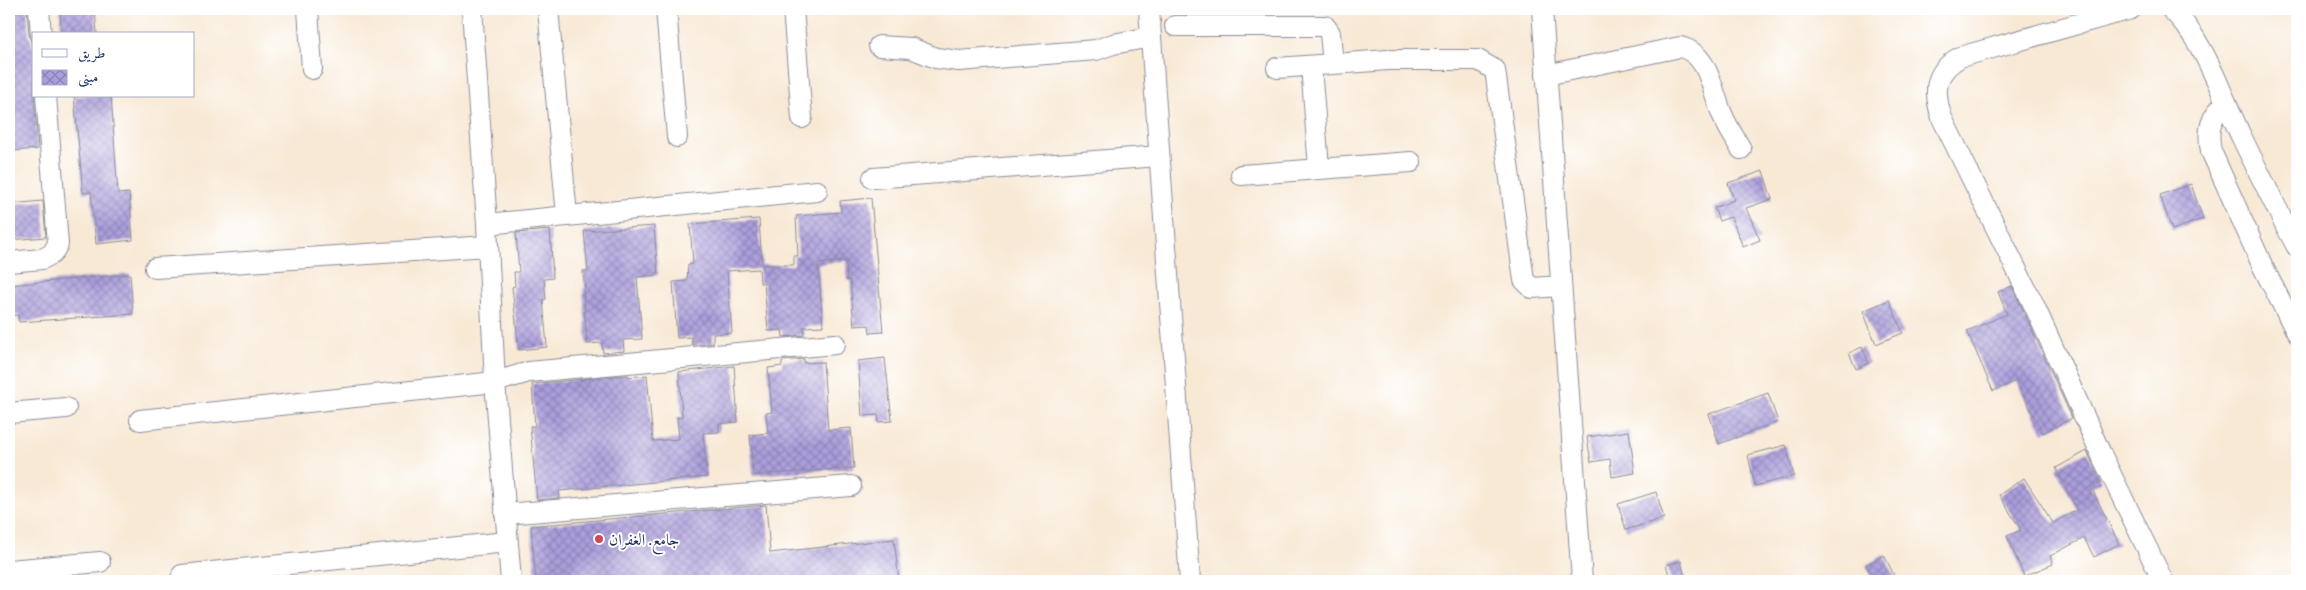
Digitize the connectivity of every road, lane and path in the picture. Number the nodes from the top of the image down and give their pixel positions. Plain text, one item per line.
1 (40, 9) edge
2 (308, 9) edge
3 (472, 9) edge
4 (548, 9) edge
5 (666, 9) edge
6 (793, 9) edge
7 (1149, 9) edge
8 (1542, 9) edge
9 (2131, 9) edge
10 (2171, 9) edge
11 (1176, 26) dead end
12 (41, 32) edge
13 (1151, 37) junction
14 (879, 46) dead end
15 (1333, 64) junction
16 (1311, 66) junction
17 (1277, 68) dead end
18 (312, 69) dead end
19 (1546, 75) junction
20 (46, 98) edge
21 (2226, 103) junction
22 (802, 118) dead end
23 (677, 137) dead end
24 (1741, 149) dead end
25 (1159, 156) junction
26 (1411, 162) dead end
27 (1319, 168) junction
28 (1241, 175) dead end
29 (873, 178) dead end
30 (816, 191) dead end
31 (567, 216) junction
32 (487, 224) junction
33 (488, 246) junction
34 (2297, 247) edge
35 (9, 262) edge
36 (155, 268) dead end
37 (1561, 286) junction
38 (2297, 333) edge
39 (835, 344) dead end
40 (495, 382) junction
41 (66, 408) dead end
42 (9, 413) edge
43 (140, 420) dead end
44 (851, 486) dead end
45 (505, 514) junction
46 (507, 542) junction
47 (100, 562) dead end
48 (9, 570) edge
49 (182, 574) dead end
50 (511, 581) edge
51 (1190, 581) edge
52 (1582, 581) edge
53 (2163, 581) edge

1 - 12 street
2 - 18 street
3 - 32 street
4 - 31 street
5 - 23 street
6 - 22 street
7 - 13 street
8 - 19 street
9 - 53 street
10 - 21 street
11 - 15 street
13 - 14 street
13 - 25 street
15 - 16 street
15 - 37 street
16 - 17 street
16 - 27 street
19 - 24 street
19 - 37 street
20 - 35 street
21 - 34 street
21 - 38 street
25 - 29 street
25 - 51 street
26 - 27 street
27 - 28 street
30 - 31 street
31 - 32 street
32 - 33 street
33 - 36 street
33 - 40 street
37 - 52 street
39 - 40 street
40 - 43 street
40 - 45 street
41 - 42 street
44 - 45 street
45 - 46 street
46 - 49 street
46 - 50 street
47 - 48 street

